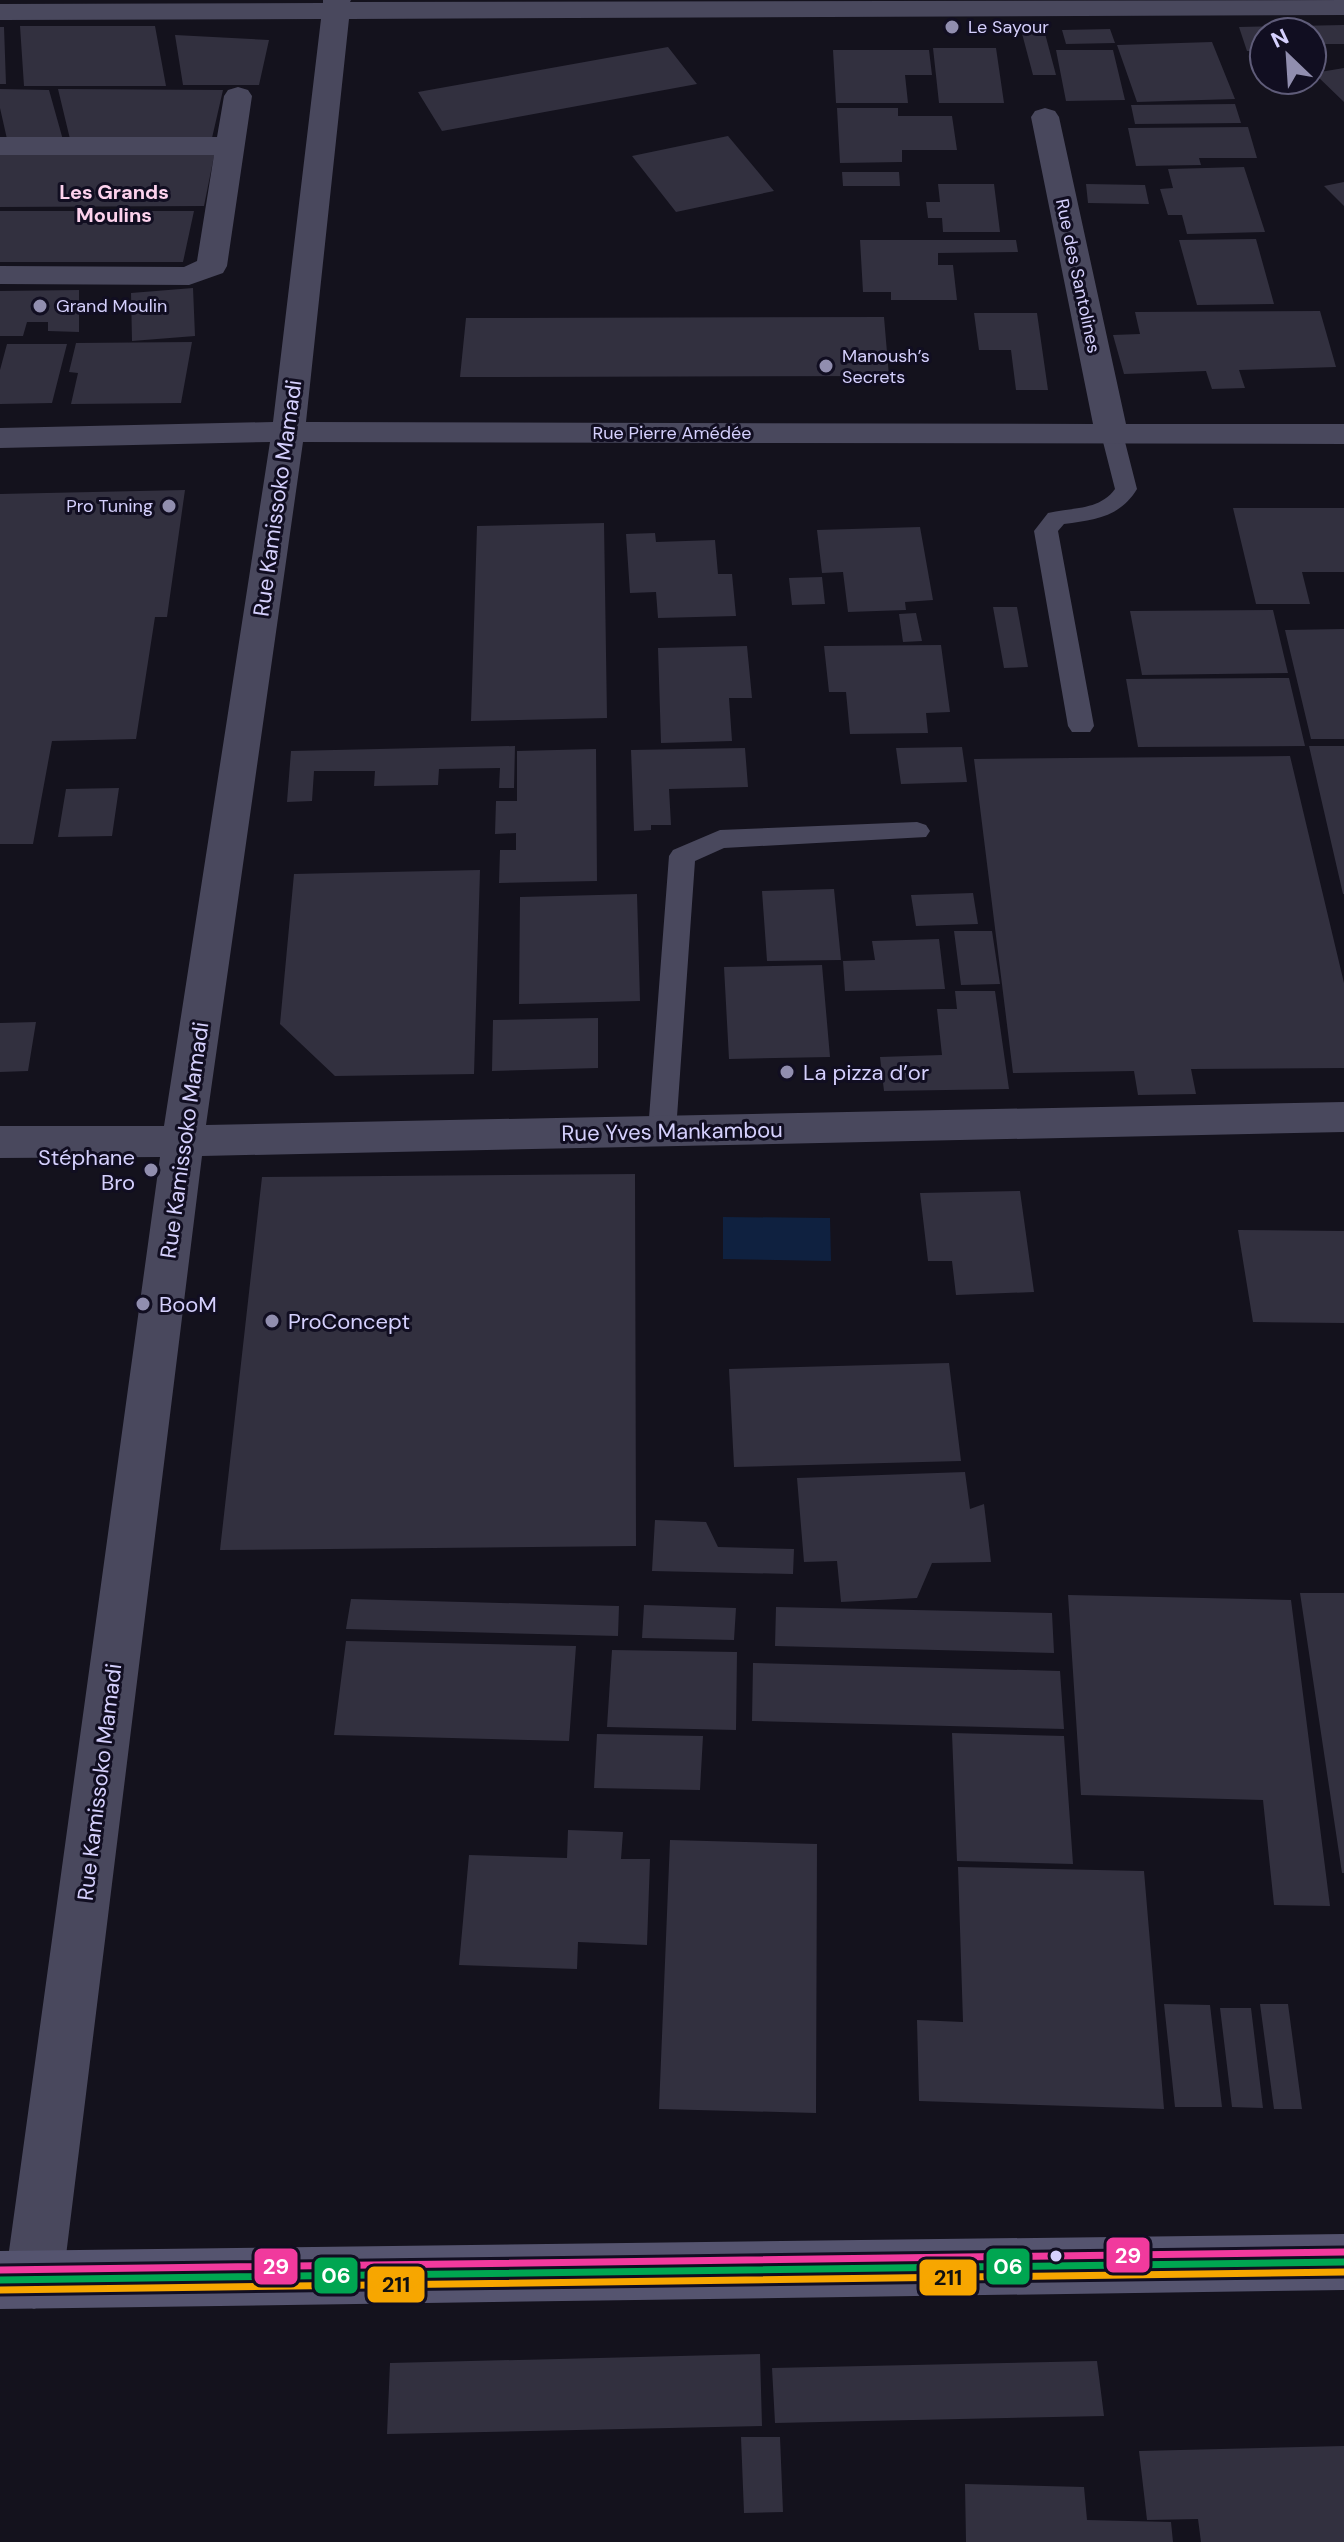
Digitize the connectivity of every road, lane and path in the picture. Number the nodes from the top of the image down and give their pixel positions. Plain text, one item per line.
1 (770, 3) edge
2 (336, 5) edge
3 (1344, 7) edge
4 (0, 12) edge
5 (238, 96) dead end
6 (1045, 117) dead end
7 (0, 146) edge
8 (229, 146) junction
9 (0, 275) edge
10 (288, 432) junction
11 (1112, 434) junction
12 (1344, 434) edge
13 (0, 438) edge
14 (1081, 726) dead end
15 (917, 831) dead end
16 (1344, 1117) edge
17 (662, 1131) junction
18 (183, 1141) junction
19 (0, 1142) edge
20 (1344, 2262) edge
21 (17, 2280) edge

1 - 2 street
1 - 3 street
2 - 4 street
2 - 10 street, Rue Kamissoko Mamadi
5 - 8 street
6 - 11 street, Rue des Santolines
7 - 8 street
8 - 9 street
10 - 11 street, Rue Pierre Amédée
10 - 13 street, Rue Pierre Amédée
10 - 18 street, Rue Kamissoko Mamadi
11 - 12 street, Rue Pierre Amédée
11 - 14 lane
15 - 17 lane
16 - 17 street, Rue Yves Mankambou
17 - 18 street, Rue Yves Mankambou
18 - 19 street, Rue Yves Mankambou
18 - 21 street, Rue Kamissoko Mamadi
20 - 21 main road

